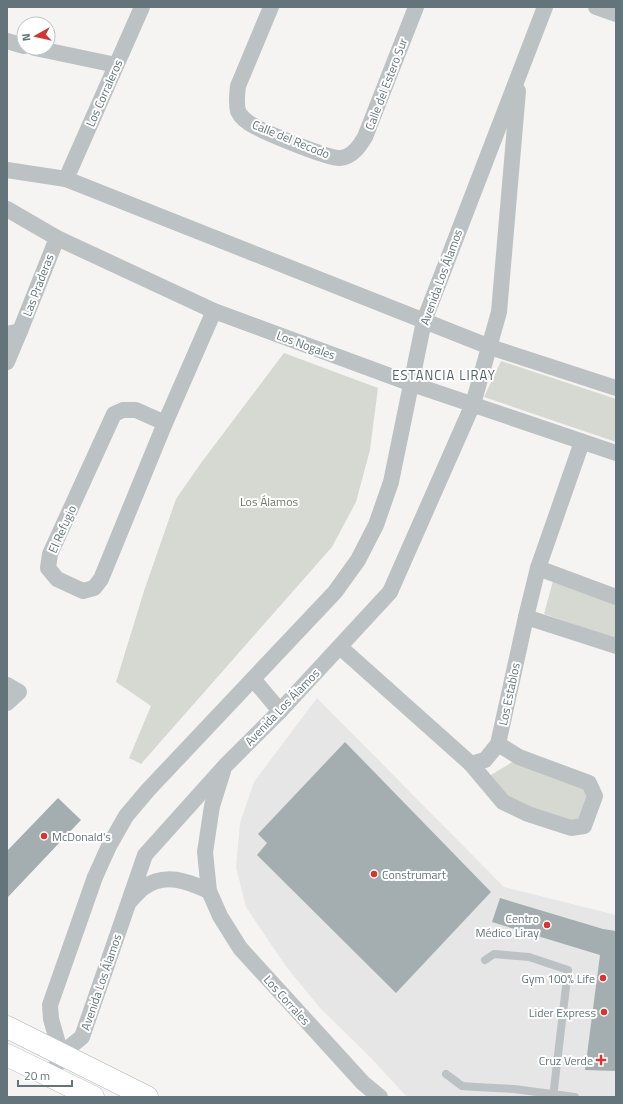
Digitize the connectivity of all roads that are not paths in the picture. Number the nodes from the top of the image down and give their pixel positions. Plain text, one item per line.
1 (142, 7) edge
2 (270, 7) edge
3 (416, 7) edge
4 (545, 7) edge
5 (596, 7) edge
6 (616, 14) edge
7 (56, 53) edge
8 (116, 65) junction
9 (520, 71) junction
10 (348, 155) joint
11 (7, 170) edge
12 (66, 179) junction
13 (7, 209) edge
14 (57, 238) junction
15 (214, 310) junction
16 (424, 321) junction
17 (14, 333) edge
18 (490, 347) junction
19 (7, 362) edge
20 (412, 384) junction
21 (616, 388) edge
22 (473, 404) junction
23 (165, 423) junction
24 (582, 442) junction
25 (616, 454) edge
26 (538, 568) junction
27 (616, 597) edge
28 (526, 617) junction
29 (616, 646) edge
30 (340, 647) junction
31 (254, 679) junction
32 (7, 685) edge
33 (7, 703) edge
34 (280, 711) junction
35 (498, 744) junction
36 (471, 764) junction
37 (224, 766) junction
38 (209, 891) junction
39 (128, 903) junction
40 (485, 960) dead end
41 (7, 1027) edge
42 (61, 1054) junction
43 (7, 1055) edge
44 (446, 1074) dead end
45 (52, 1076) junction
46 (553, 1095) edge
47 (93, 1097) edge
48 (146, 1097) edge
49 (380, 1097) edge
50 (575, 1097) edge

1 - 8 street, Los Corraleros
2 - 10 street, Calle del Recodo
3 - 10 street, Calle del Estero Sur
4 - 9 street, Avenida Los Álamos
5 - 6 street
7 - 8 street
8 - 12 street, Los Corraleros
9 - 16 street, Avenida Los Álamos
9 - 18 street, Avenida Los Álamos
11 - 12 street
12 - 16 street
13 - 14 street, Los Nogales
14 - 15 street, Los Nogales
14 - 17 street, Las Praderas
15 - 20 street, Los Nogales
15 - 23 street, El Refugio
16 - 18 street
16 - 20 street, Avenida Los Álamos
17 - 19 street, Las Praderas
18 - 21 street
18 - 22 street, Avenida Los Álamos
20 - 22 street, Los Nogales
20 - 31 street, Avenida Los Álamos
22 - 24 street, Los Nogales
22 - 30 street, Avenida Los Álamos
23 - 23 street, El Refugio
24 - 25 street, Los Nogales
24 - 26 street, Los Establos
26 - 27 street
26 - 28 street, Los Establos
28 - 29 street
28 - 35 street, Los Establos
30 - 34 street, Avenida Los Álamos
30 - 36 street
31 - 34 street
31 - 42 street, Avenida Los Álamos
32 - 33 street
34 - 37 street, Avenida Los Álamos
35 - 36 street, Los Establos
35 - 36 street
37 - 38 street, Los Corrales
37 - 39 street, Avenida Los Álamos
38 - 39 street
38 - 49 street, Los Corrales
39 - 42 street, Avenida Los Álamos
40 - 46 lane
41 - 42 main road
42 - 45 street
42 - 48 main road
43 - 45 main road
44 - 46 lane
45 - 47 main road
46 - 50 lane

